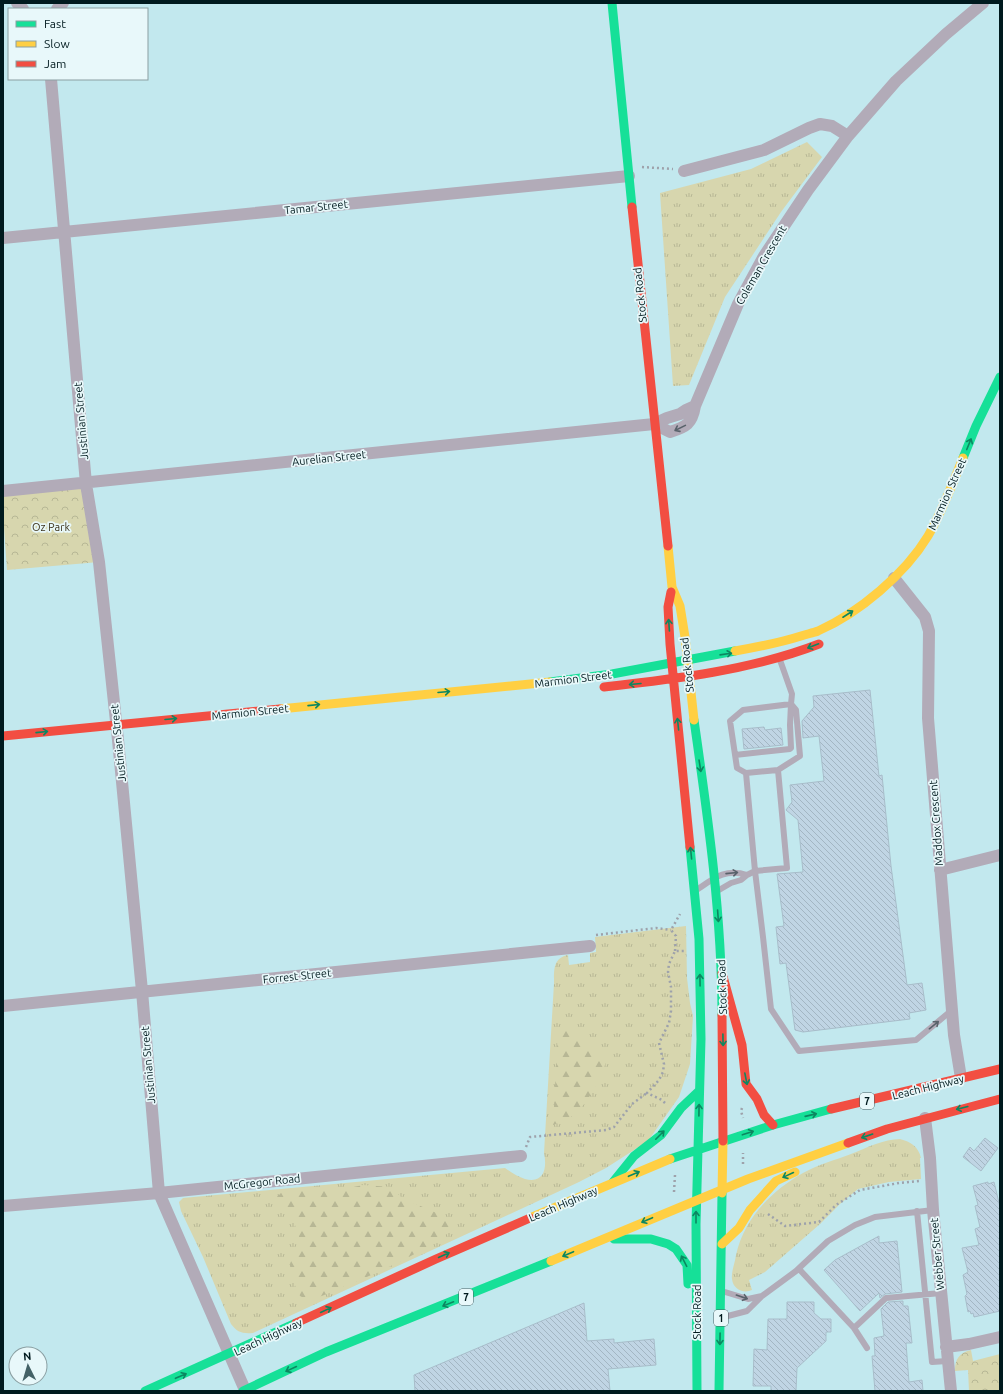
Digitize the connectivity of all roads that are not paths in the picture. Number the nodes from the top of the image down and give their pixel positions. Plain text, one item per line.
1 (612, 3) edge
2 (983, 3) edge
3 (51, 80) edge
4 (848, 136) junction
5 (684, 171) road end
6 (629, 176) junction
7 (65, 232) junction
8 (3, 238) edge
9 (1000, 377) edge
10 (654, 424) junction
11 (86, 484) junction
12 (3, 491) edge
13 (900, 585) junction
14 (672, 586) junction
15 (825, 641) dead end
16 (775, 644) junction
17 (779, 658) junction
18 (687, 660) junction
19 (672, 663) junction
20 (689, 676) junction
21 (674, 679) junction
22 (591, 688) dead end
23 (791, 704) junction
24 (118, 733) junction
25 (3, 736) edge
26 (735, 755) junction
27 (778, 770) junction
28 (746, 773) junction
29 (1000, 856) edge
30 (940, 870) junction
31 (755, 871) junction
32 (747, 875) junction
33 (715, 877) junction
34 (695, 892) junction
35 (716, 892) junction
36 (590, 946) road end
37 (722, 973) junction
38 (142, 991) junction
39 (3, 1006) edge
40 (952, 1010) junction
41 (1000, 1069) edge
42 (961, 1078) junction
43 (699, 1091) junction
44 (1000, 1099) edge
45 (925, 1118) junction
46 (773, 1125) junction
47 (723, 1141) junction
48 (847, 1143) junction
49 (698, 1149) junction
50 (521, 1156) road end
51 (613, 1182) junction
52 (723, 1189) junction
53 (159, 1193) junction
54 (696, 1200) junction
55 (3, 1206) edge
56 (933, 1210) junction
57 (916, 1211) junction
58 (604, 1239) junction
59 (722, 1244) junction
60 (799, 1269) junction
61 (721, 1291) junction
62 (941, 1293) junction
63 (925, 1294) junction
64 (762, 1296) junction
65 (721, 1318) junction
66 (697, 1326) junction
67 (854, 1328) junction
68 (1000, 1337) edge
69 (946, 1347) junction
70 (867, 1348) dead end
71 (230, 1354) junction
72 (947, 1361) junction
73 (145, 1391) edge
74 (244, 1391) edge
75 (697, 1391) edge
76 (719, 1391) edge
77 (950, 1391) edge

1 - 6 main road, Stock Road
2 - 4 street, Coleman Crescent
3 - 7 street, Justinian Street
4 - 5 street
4 - 10 street, Coleman Crescent
6 - 7 street, Tamar Street
6 - 10 main road, Stock Road
7 - 8 street, Tamar Street
7 - 11 street, Justinian Street
13 -> 9 main road, Marmion Street
10 - 11 street, Aurelian Street
10 - 14 main road, Stock Road
11 - 12 street, Aurelian Street
11 - 24 street, Justinian Street
16 -> 13 main road, Marmion Street
13 - 30 street, Maddox Crescent
14 - 18 main road, Stock Road
19 -> 14 main road, Stock Road
15 -> 17 main road, Marmion Street
16 - 17 lane
18 -> 16 main road, Marmion Street
17 - 20 main road, Marmion Street
17 - 23 lane
18 - 19 main road, Marmion Street
18 - 20 main road, Stock Road
19 - 21 main road, Stock Road
24 -> 19 main road, Marmion Street
20 - 21 main road, Marmion Street
20 -> 33 main road, Stock Road
21 -> 22 main road, Marmion Street
34 -> 21 main road, Stock Road
23 - 26 lane
23 - 26 lane
23 - 27 lane
25 -> 24 main road, Marmion Street
24 - 38 street, Justinian Street
26 - 28 lane
27 - 28 lane
27 - 31 lane
28 - 31 lane
29 - 30 street
30 - 40 street, Maddox Crescent
31 - 32 lane
31 -> 40 lane
33 -> 32 lane
32 - 35 lane
33 - 34 lane
33 - 35 main road, Stock Road
43 -> 34 main road, Stock Road
35 -> 37 main road, Stock Road
36 - 38 street, Forrest Street
37 -> 46 main road
37 -> 47 main road, Stock Road
38 - 39 street, Forrest Street
38 - 53 street, Justinian Street
40 - 42 street, Maddox Crescent
41 - 42 main road, Leach Highway / 7
46 -> 42 main road, Leach Highway / 7
49 -> 43 main road, Stock Road
51 -> 43 main road
44 -> 45 main road, 7
45 -> 48 main road, 7
45 - 56 street, Webber Street
47 -> 46 main road, Leach Highway / 7
47 - 49 main road, Leach Highway / 7
47 - 52 main road, Stock Road / 1
48 - 52 main road, 7
48 -> 59 main road
51 -> 49 main road, Leach Highway / 7
49 - 54 main road, Stock Road
50 - 53 street, McGregor Road
71 -> 51 main road, Leach Highway / 7
52 - 54 main road, 7
52 - 59 main road, Stock Road / 1
53 - 55 street, McGregor Road
53 - 71 street, Justinian Street
54 -> 58 main road, 7
66 -> 54 main road, Stock Road
56 - 57 lane
56 - 62 street, Webber Street
57 - 60 lane
57 - 63 lane
66 -> 58 main road
58 -> 74 main road, 7
59 - 61 main road, Stock Road / 1
60 - 64 lane
60 - 67 lane
61 -> 64 lane
61 - 65 main road, Stock Road / 1
62 - 63 lane
62 - 69 street, Webber Street
63 - 67 lane
63 - 72 lane
64 - 65 lane
65 -> 76 main road, Stock Road / 1
66 - 75 main road, Stock Road
67 - 70 lane
68 - 69 street
69 - 72 street, Webber Street
73 -> 71 main road, Leach Highway / 7
71 - 74 street, Justinian Street
72 - 77 street, Webber Street

